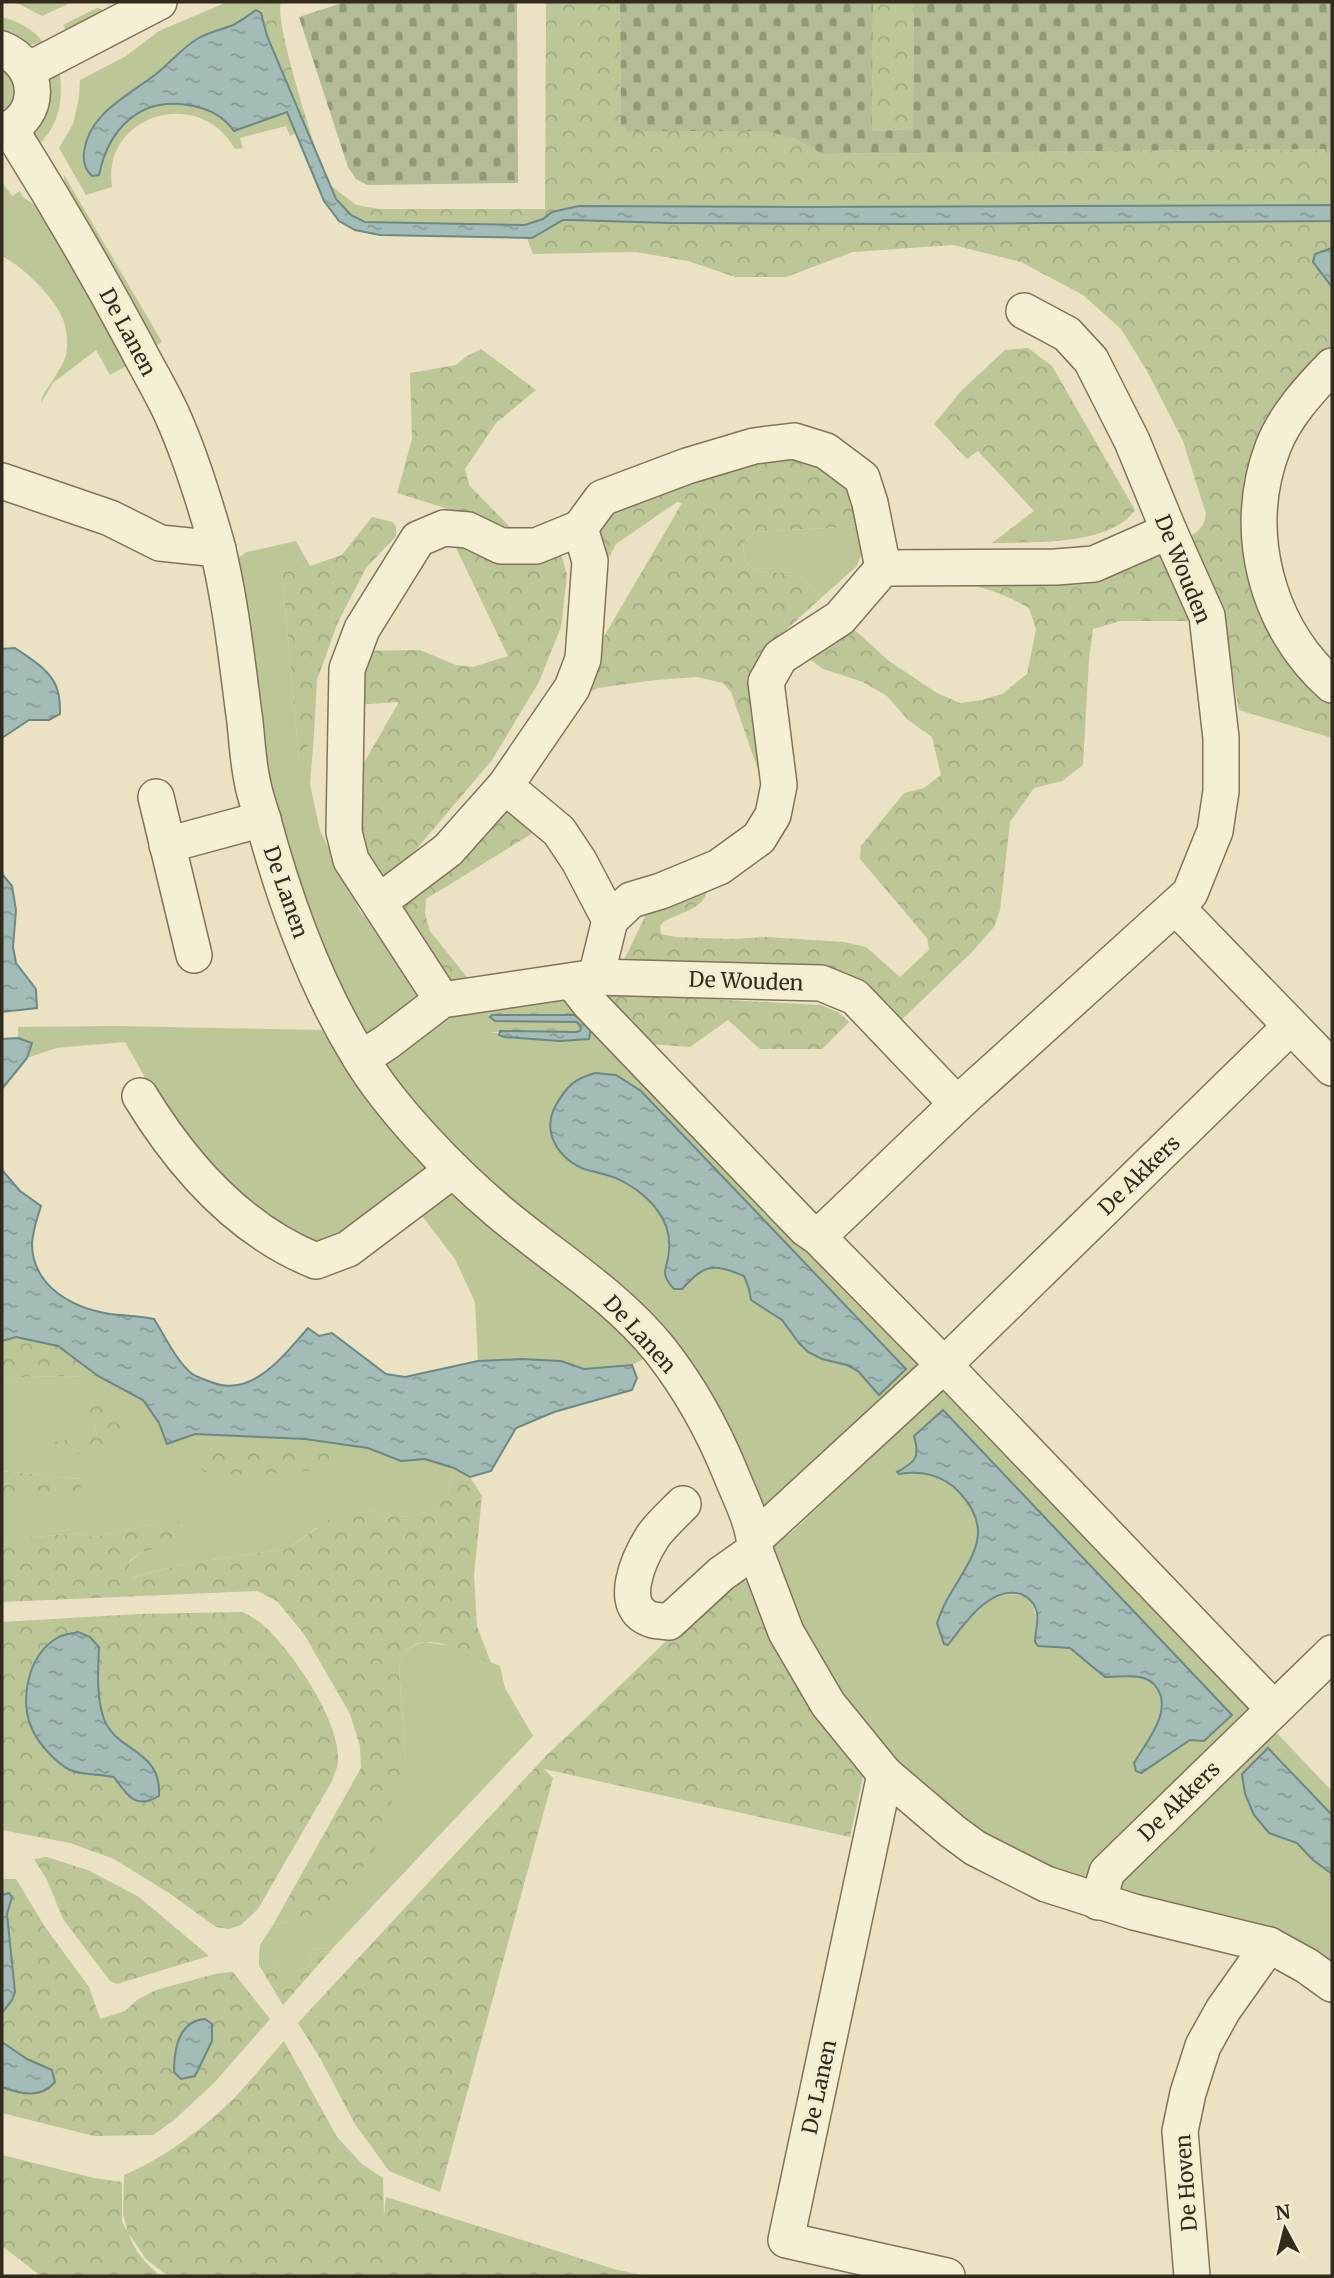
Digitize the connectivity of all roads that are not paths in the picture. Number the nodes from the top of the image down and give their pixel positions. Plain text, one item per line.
1 (159, 2) edge
2 (15, 60) edge
3 (6, 130) edge
4 (1024, 312) dead end
5 (1332, 366) edge
6 (2, 481) edge
7 (580, 528) junction
8 (1168, 531) junction
9 (218, 549) junction
10 (883, 568) junction
11 (1332, 685) edge
12 (505, 786) junction
13 (156, 797) dead end
14 (262, 819) junction
15 (167, 845) junction
16 (379, 902) junction
17 (1176, 907) junction
18 (610, 920) junction
19 (194, 955) dead end
20 (584, 979) junction
21 (442, 1000) junction
22 (1291, 1026) junction
23 (361, 1059) junction
24 (1332, 1068) edge
25 (140, 1096) dead end
26 (957, 1104) junction
27 (453, 1170) junction
28 (818, 1237) junction
29 (944, 1365) junction
30 (683, 1504) dead end
31 (755, 1545) junction
32 (1332, 1653) edge
33 (1274, 1709) junction
34 (885, 1774) junction
35 (1098, 1902) junction
36 (1269, 1945) junction
37 (1332, 1984) edge
38 (947, 2276) edge
39 (1192, 2276) edge

1 - 2 street
2 - 3 street
3 - 9 street, De Lanen
4 - 8 street, De Wouden
5 - 11 street
6 - 9 street
7 - 10 street
7 - 12 street
7 - 16 street
8 - 10 street
8 - 17 street, De Wouden
9 - 14 street, De Lanen
10 - 18 street
12 - 16 street
12 - 18 street
13 - 15 street
14 - 15 street, De Lanen
14 - 23 street, De Lanen
15 - 19 street
16 - 21 street
17 - 22 street
17 - 26 street, De Wouden
18 - 20 street
20 - 21 street, De Wouden
20 - 26 street, De Wouden
20 - 28 street
21 - 23 street, De Wouden
22 - 24 street
22 - 29 street, De Akkers
23 - 27 street, De Lanen
25 - 27 street
26 - 28 street, De Wouden
27 - 31 street, De Lanen
28 - 29 street
29 - 31 street, De Akkers
29 - 33 street
30 - 31 street
31 - 34 street, De Lanen
32 - 33 street, De Akkers
33 - 35 street, De Akkers
34 - 35 street, De Lanen
34 - 38 street, De Lanen
35 - 36 street, De Lanen
36 - 37 street, De Lanen
36 - 39 street, De Hoven

